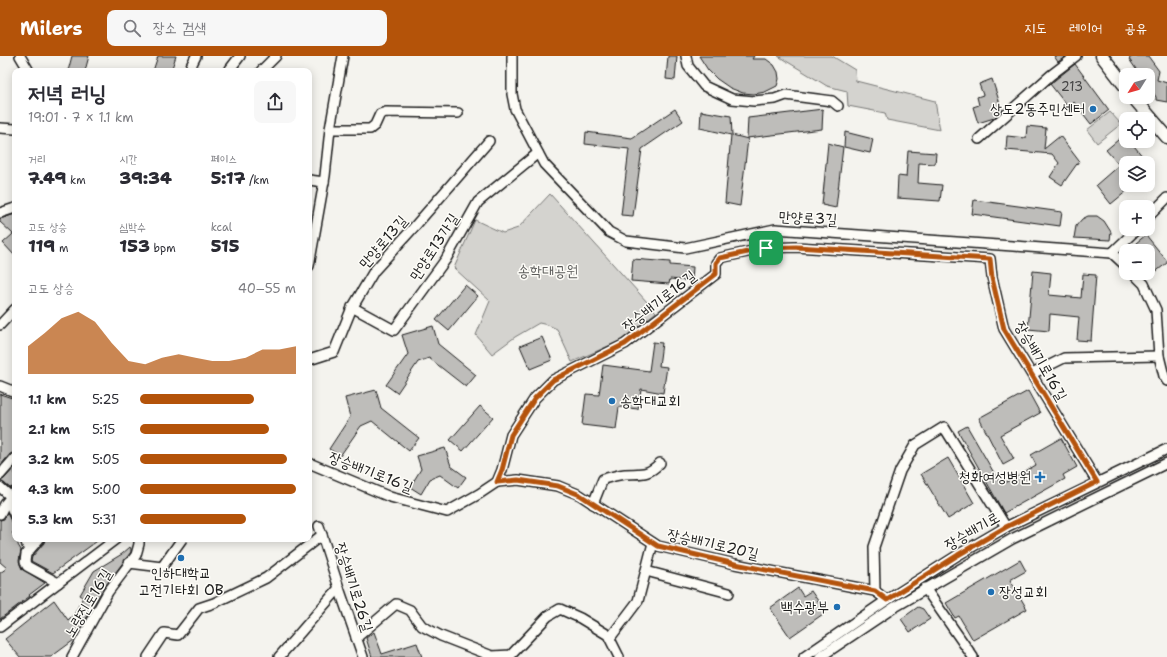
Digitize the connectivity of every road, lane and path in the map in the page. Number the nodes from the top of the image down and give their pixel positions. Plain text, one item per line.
1 (20, 56) edge
2 (196, 56) edge
3 (240, 56) edge
4 (276, 56) edge
5 (343, 56) edge
6 (512, 56) edge
7 (686, 56) edge
8 (1076, 56) edge
9 (1102, 56) edge
10 (27, 68) edge
11 (191, 68) edge
12 (231, 68) edge
13 (264, 68) edge
14 (1119, 78) edge
15 (1139, 104) edge
16 (838, 106) dead end
17 (458, 113) dead end
18 (0, 128) edge
19 (12, 129) edge
20 (330, 129) junction
21 (1167, 136) edge
22 (979, 139) dead end
23 (489, 141) dead end
24 (538, 153) junction
25 (312, 180) edge
26 (324, 182) junction
27 (1167, 198) edge
28 (12, 209) edge
29 (1155, 210) edge
30 (0, 213) edge
31 (1129, 236) edge
32 (312, 249) edge
33 (1112, 253) junction
34 (1119, 260) edge
35 (1140, 280) edge
36 (352, 307) junction
37 (12, 312) edge
38 (0, 325) edge
39 (1159, 356) junction
40 (312, 359) edge
41 (1032, 374) junction
42 (1167, 381) edge
43 (0, 386) edge
44 (12, 391) edge
45 (1167, 450) edge
46 (12, 461) edge
47 (660, 463) dead end
48 (1167, 463) edge
49 (312, 464) edge
50 (0, 475) edge
51 (497, 482) junction
52 (1097, 482) junction
53 (0, 487) edge
54 (12, 494) edge
55 (12, 496) edge
56 (593, 504) junction
57 (0, 514) edge
58 (1006, 527) junction
59 (312, 538) edge
60 (26, 542) edge
61 (36, 542) edge
62 (112, 542) edge
63 (140, 542) edge
64 (180, 542) edge
65 (307, 542) edge
66 (653, 543) junction
67 (29, 551) junction
68 (129, 563) junction
69 (646, 570) junction
70 (58, 583) junction
71 (339, 588) junction
72 (925, 588) junction
73 (875, 591) junction
74 (729, 593) dead end
75 (887, 600) junction
76 (0, 627) edge
77 (356, 638) junction
78 (610, 638) junction
79 (72, 657) edge
80 (148, 657) edge
81 (278, 657) edge
82 (363, 657) edge
83 (619, 657) edge
84 (804, 657) edge
85 (820, 657) edge
86 (974, 657) edge

1 - 10 street
2 - 11 street
3 - 12 street
4 - 13 street
5 - 20 street
6 - 24 street, 만양로3길
7 - 16 street
8 - 22 street
9 - 14 main road
15 - 21 main road
17 - 20 street
18 - 19 street
20 - 26 street
23 - 36 street, 만양로13길
24 - 33 street, 만양로3길
24 - 36 street, 만양로13가길
25 - 26 street
26 - 32 street
27 - 29 street
28 - 30 street
31 - 33 street
33 - 34 street
35 - 39 street
36 - 40 street, 만양로13길
37 - 38 street
39 - 41 street
39 - 42 street
41 - 51 street, 장승배기로16길
41 - 52 street, 장승배기로16길
43 - 44 street
45 - 52 street, 장승배기로
46 - 50 street
47 - 56 street
48 - 72 street, 장승배기로
49 - 51 street, 장승배기로16길
51 - 56 street, 장승배기로20길
52 - 58 street, 장승배기로
53 - 54 street
55 - 57 street
56 - 66 street, 장승배기로20길
58 - 73 street
58 - 75 street, 장승배기로
59 - 71 street, 장승배기로26길
60 - 67 street
61 - 67 street
62 - 70 street
63 - 68 street, 노량진로16길
64 - 68 street, 노량진로16길
65 - 80 street, 장승배기로26길
66 - 69 street
66 - 73 street, 장승배기로20길
67 - 70 street
68 - 79 street, 노량진로16길
69 - 74 street
69 - 78 street
70 - 76 street
71 - 77 street, 장승배기로26길
71 - 81 street
72 - 85 street, 장승배기로
72 - 86 street
73 - 75 street, 장승배기로20길
75 - 84 street, 장승배기로
77 - 78 street
77 - 82 street, 장승배기로26길
78 - 83 street

